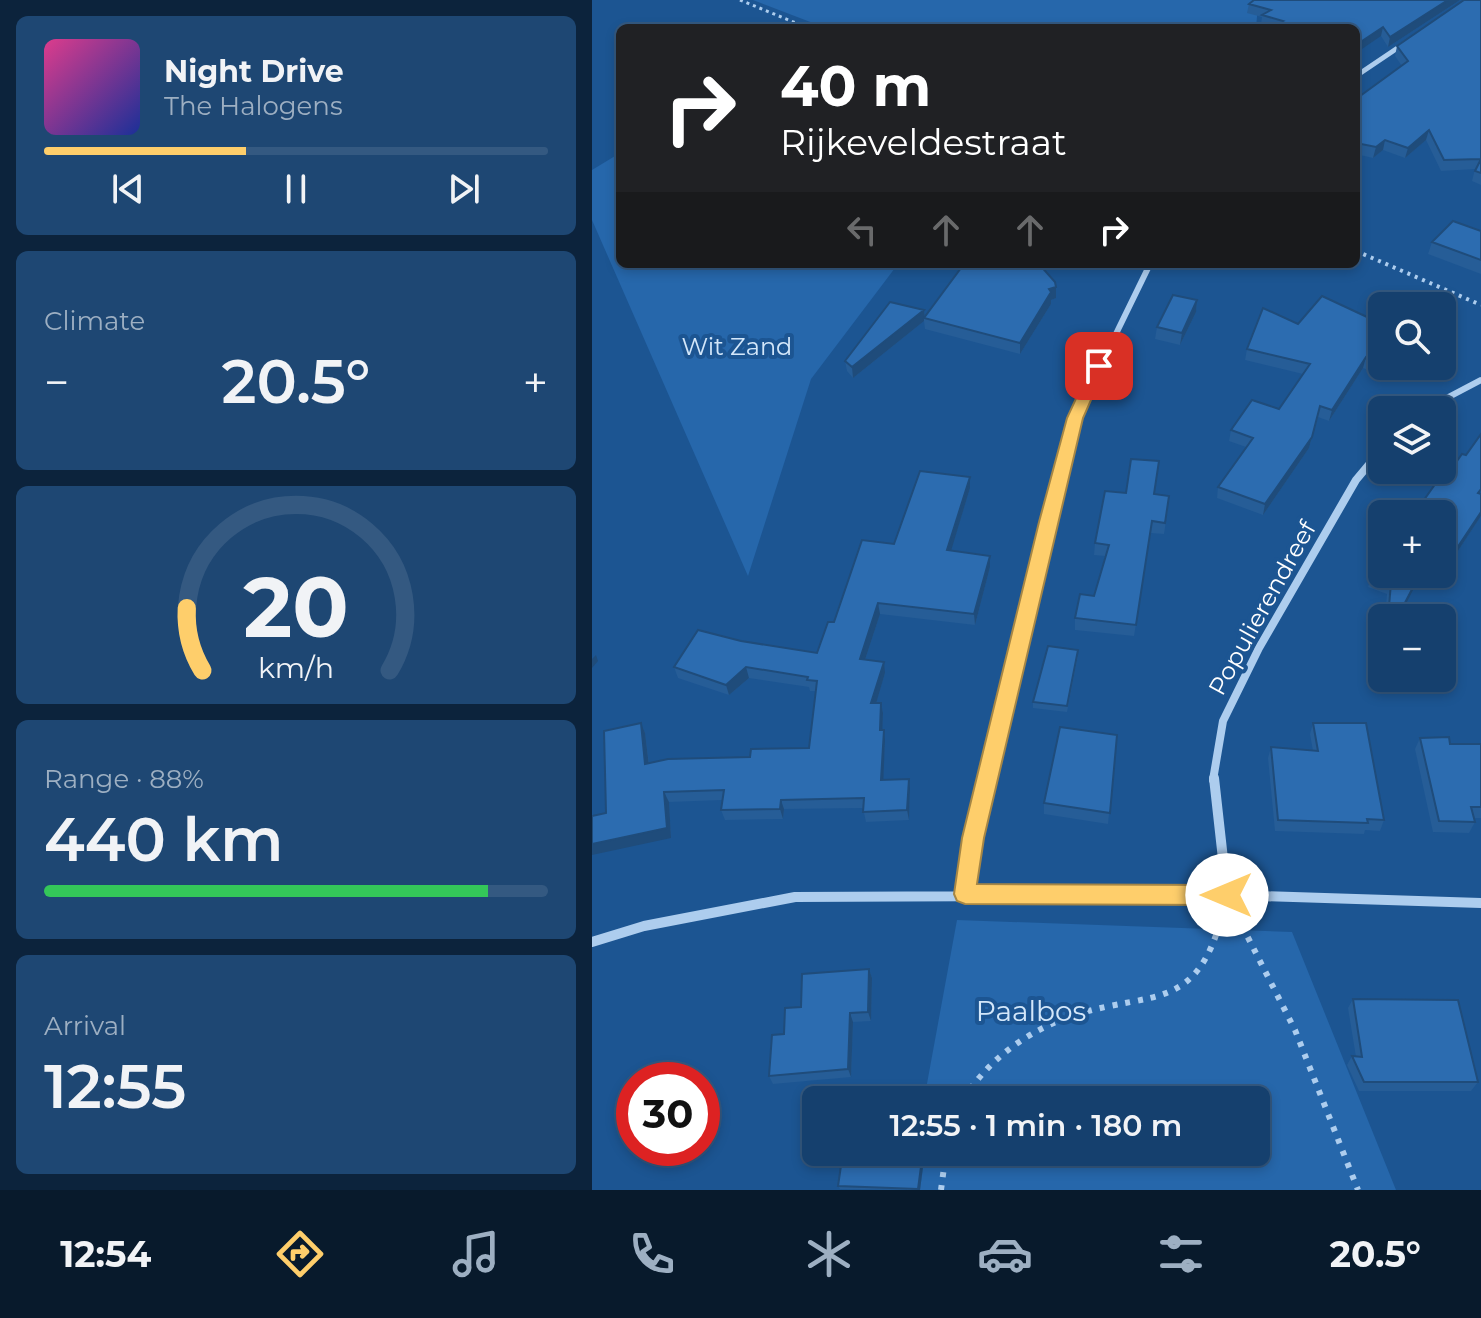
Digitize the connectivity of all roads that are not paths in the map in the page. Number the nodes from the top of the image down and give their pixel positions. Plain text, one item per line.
1 (1417, 34) edge
2 (1360, 73) edge
3 (1148, 268) edge
4 (1481, 380) edge
5 (1451, 396) edge
6 (1368, 466) edge
7 (965, 894) junction
8 (1227, 895) junction
9 (1481, 903) edge
10 (592, 942) edge

1 - 2 street
3 - 7 street
4 - 5 street
6 - 8 street, Populierendreef
7 - 8 street
7 - 10 street
8 - 9 street

